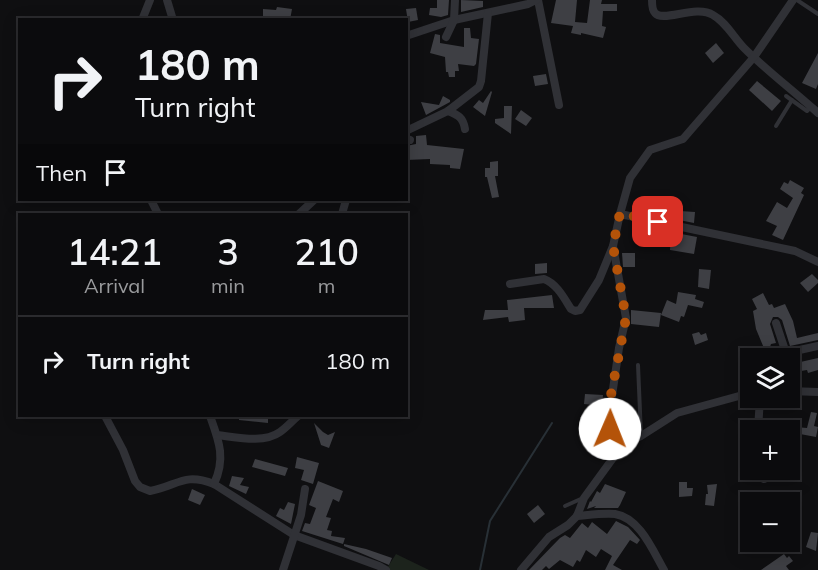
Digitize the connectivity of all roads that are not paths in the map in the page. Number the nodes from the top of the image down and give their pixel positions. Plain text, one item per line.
1 (150, 0) edge
2 (167, 0) edge
3 (455, 0) edge
4 (537, 0) edge
5 (652, 0) edge
6 (795, 0) edge
7 (488, 13) junction
8 (818, 14) edge
9 (142, 18) edge
10 (172, 18) edge
11 (454, 20) junction
12 (408, 35) edge
13 (446, 37) dead end
14 (754, 57) junction
15 (786, 96) dead end
16 (792, 100) junction
17 (559, 105) dead end
18 (815, 110) edge
19 (448, 111) junction
20 (776, 126) dead end
21 (465, 129) dead end
22 (408, 137) edge
23 (313, 201) edge
24 (300, 213) edge
25 (620, 213) junction
26 (613, 246) junction
27 (818, 262) edge
28 (510, 284) dead end
29 (776, 323) dead end
30 (818, 346) edge
31 (638, 365) dead end
32 (800, 391) edge
33 (818, 392) edge
34 (740, 396) edge
35 (106, 417) edge
36 (210, 417) edge
37 (297, 417) edge
38 (217, 435) junction
39 (641, 436) junction
40 (624, 443) junction
41 (214, 484) junction
42 (305, 489) dead end
43 (584, 498) junction
44 (566, 506) dead end
45 (577, 516) junction
46 (294, 535) junction
47 (283, 570) edge
48 (386, 570) edge
49 (521, 570) edge
50 (664, 570) edge

1 - 9 street
2 - 10 street
3 - 11 street
4 - 7 street
4 - 17 street
5 - 14 street
6 - 8 lane
6 - 14 street
7 - 11 street
7 - 19 street
11 - 12 street
11 - 13 street
14 - 18 street
14 - 25 street
15 - 16 lane
16 - 18 lane
16 - 20 lane
19 - 21 street
19 - 22 street
23 - 24 street
25 - 26 street
25 - 27 street
26 - 28 street
26 - 40 street
29 - 30 street
31 - 39 lane
32 - 33 street
34 - 39 street
35 - 41 street
36 - 38 street
37 - 38 street
38 - 41 street
39 - 40 street
40 - 43 street
41 - 46 street
42 - 46 street
43 - 44 lane
43 - 45 street
45 - 49 street
45 - 50 street
46 - 47 street
46 - 48 street

